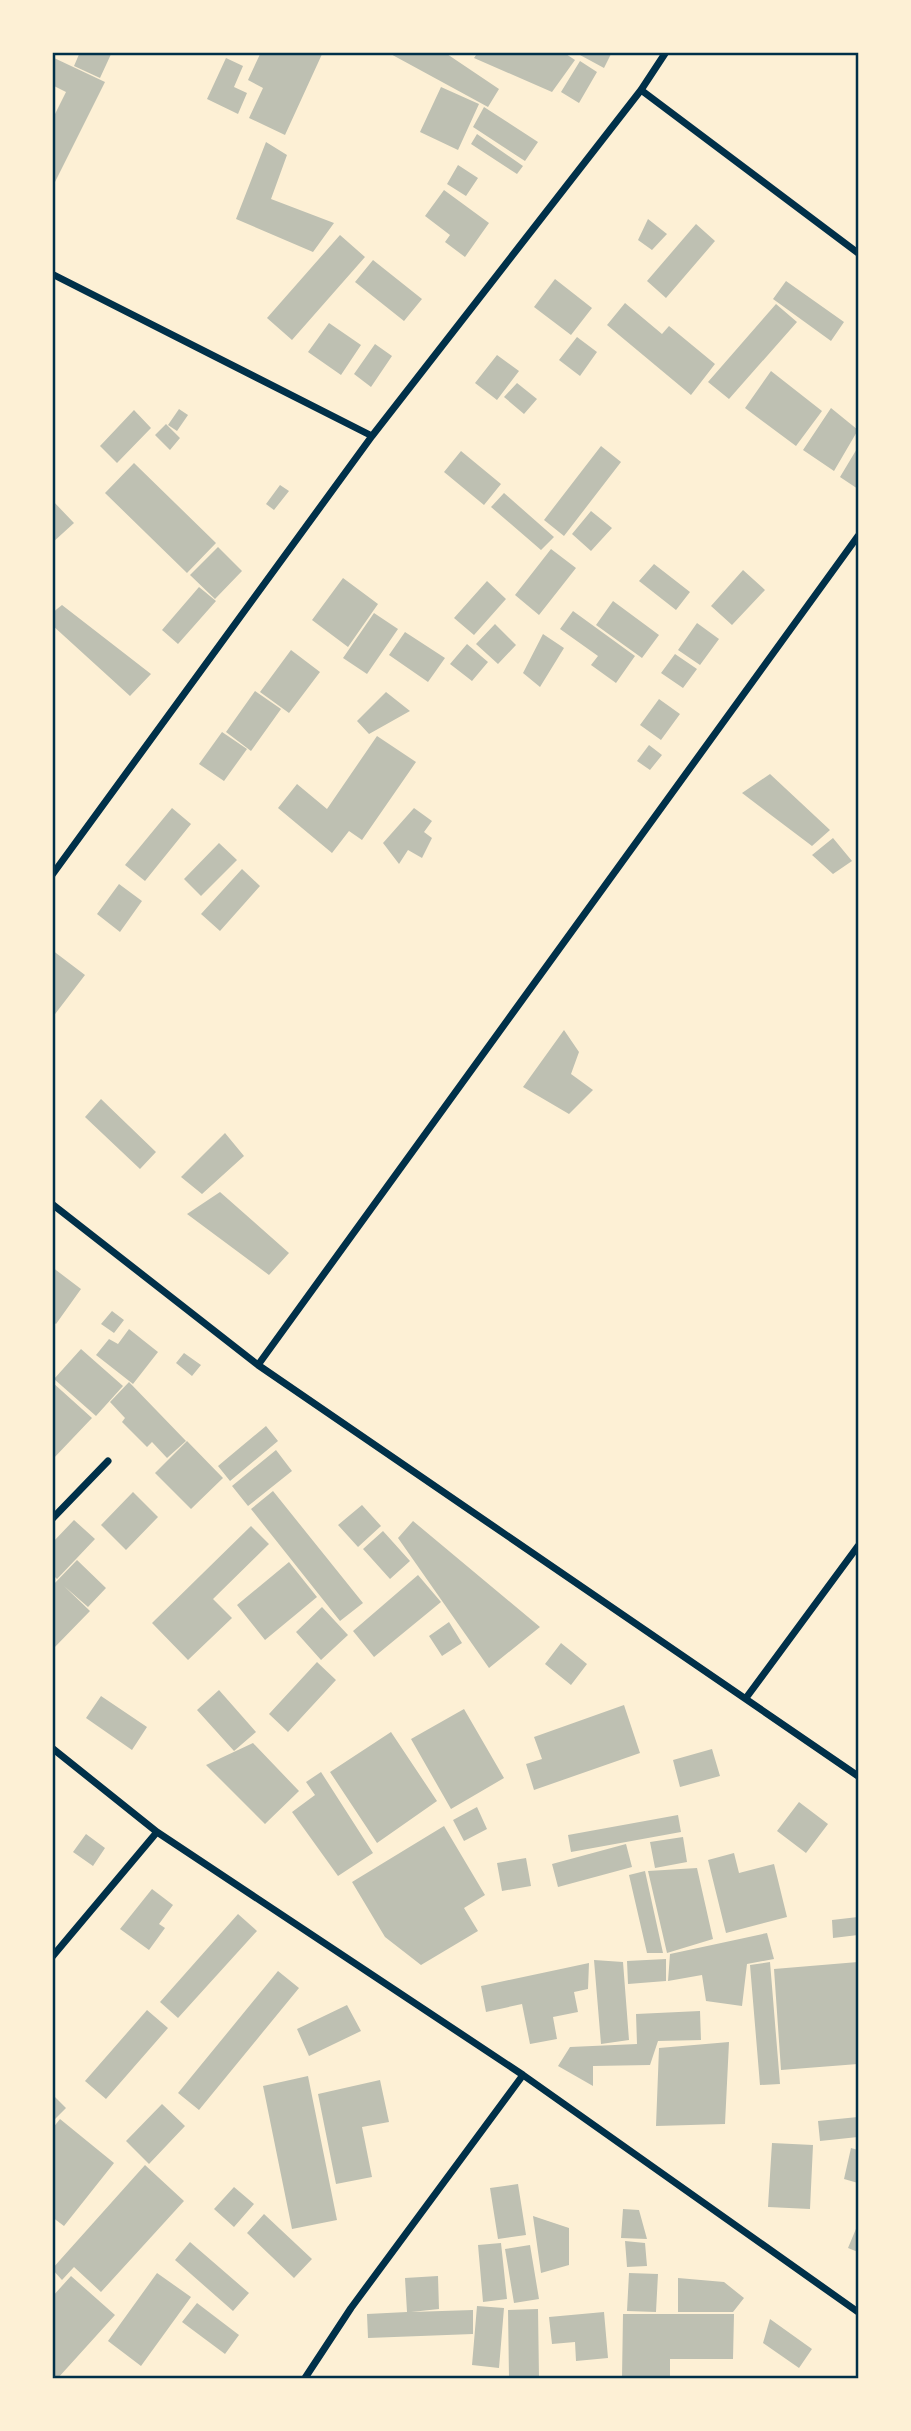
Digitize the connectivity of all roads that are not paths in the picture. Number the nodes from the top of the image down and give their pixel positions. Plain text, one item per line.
1 (666, 52) edge
2 (641, 90) junction
3 (859, 253) edge
4 (52, 274) edge
5 (372, 436) junction
6 (859, 537) edge
7 (52, 875) edge
8 (52, 1204) edge
9 (258, 1365) junction
10 (108, 1461) dead end
11 (52, 1519) edge
12 (859, 1546) edge
13 (747, 1698) junction
14 (52, 1748) edge
15 (859, 1776) edge
16 (157, 1832) junction
17 (52, 1956) edge
18 (523, 2075) junction
19 (859, 2312) edge
20 (305, 2378) edge

1 - 2 street
2 - 3 street
2 - 5 street
4 - 5 street
5 - 7 street
6 - 9 street
8 - 9 street
9 - 13 street
10 - 11 street
12 - 13 street
13 - 15 street
14 - 16 street
16 - 17 street
16 - 18 street
18 - 19 street
18 - 20 street

